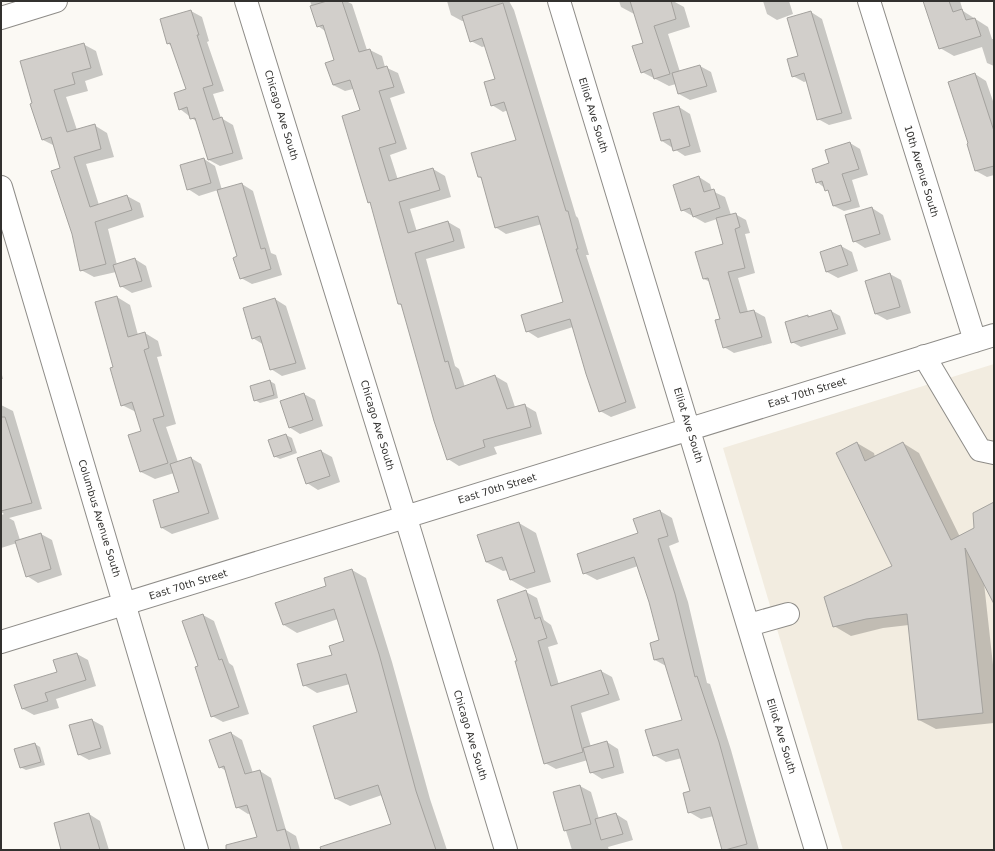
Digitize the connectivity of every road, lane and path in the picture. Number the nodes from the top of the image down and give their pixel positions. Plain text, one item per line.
1 (56, 1) edge
2 (246, 1) edge
3 (559, 1) edge
4 (869, 1) edge
5 (1, 18) edge
6 (1, 187) edge
7 (984, 338) edge
8 (924, 356) junction
9 (690, 428) junction
10 (994, 454) edge
11 (406, 516) junction
12 (125, 604) junction
13 (788, 614) dead end
14 (749, 625) junction
15 (1, 642) edge
16 (197, 850) edge
17 (506, 850) edge
18 (816, 850) edge

1 - 5 street
2 - 11 street, Chicago Ave South
3 - 9 street, Elliot Ave South
4 - 7 street, 10th Avenue South
6 - 12 street, Columbus Avenue South
7 - 8 street, East 70th Street
8 - 9 street, East 70th Street
8 - 10 street
9 - 11 street, East 70th Street
9 - 14 street, Elliot Ave South
11 - 12 street, East 70th Street
11 - 17 street, Chicago Ave South
12 - 15 street, East 70th Street
12 - 16 street, Columbus Avenue South
13 - 14 street
14 - 18 street, Elliot Ave South

